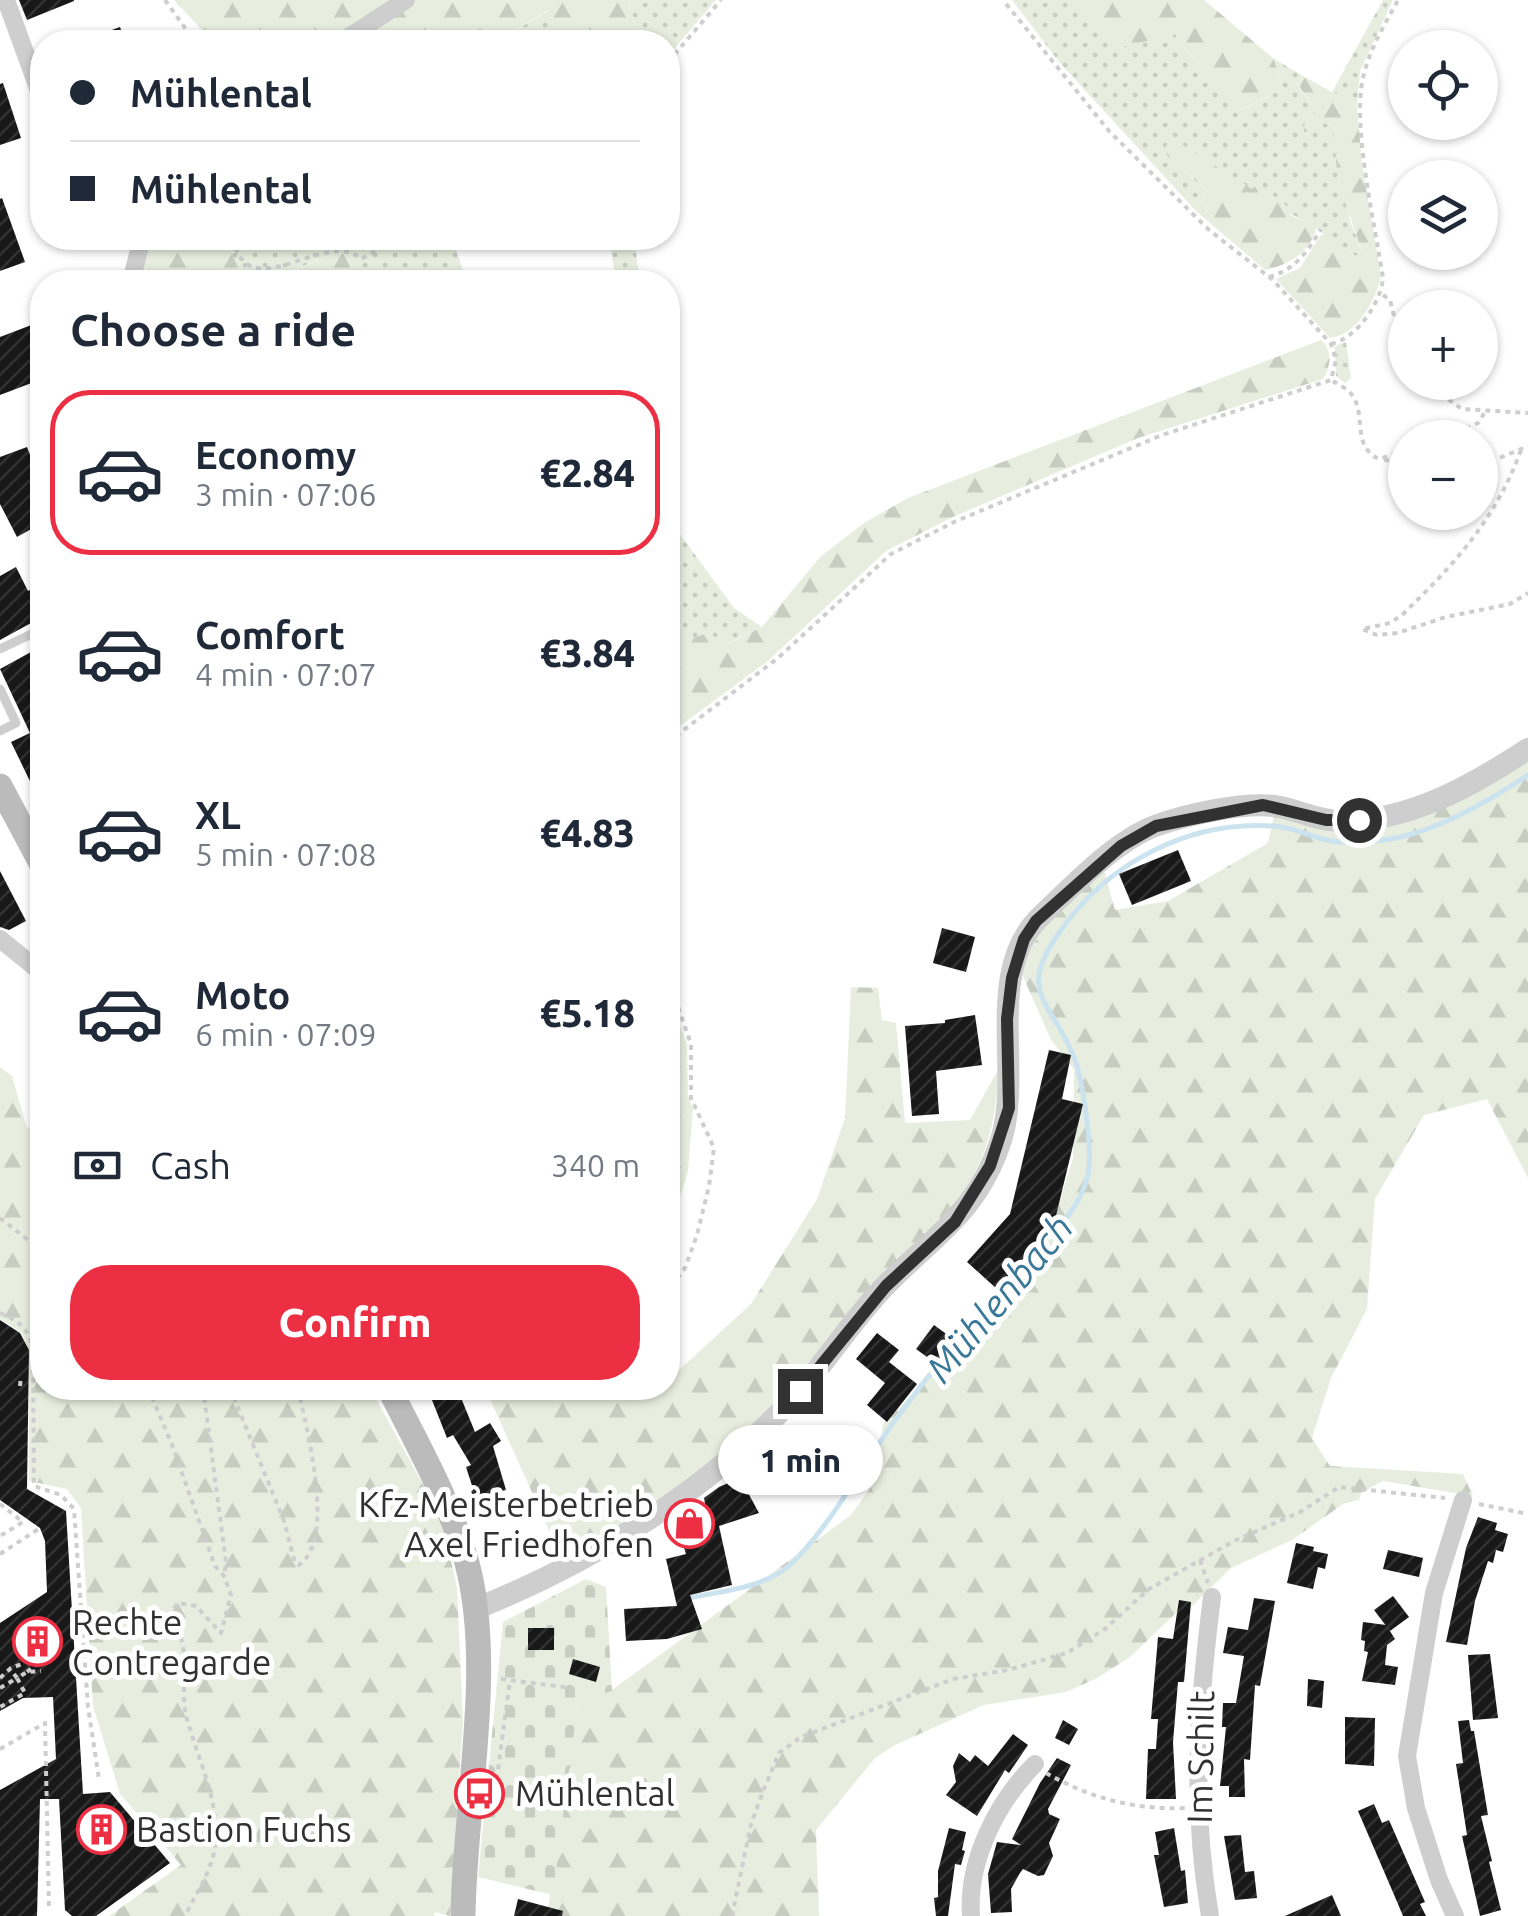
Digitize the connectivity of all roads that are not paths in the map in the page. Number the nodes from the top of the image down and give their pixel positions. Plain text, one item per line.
1 (6, 0) edge
2 (406, 0) edge
3 (360, 30) edge
4 (30, 66) edge
5 (30, 634) edge
6 (0, 649) edge
7 (0, 689) edge
8 (0, 731) edge
9 (1528, 749) edge
10 (0, 786) edge
11 (30, 843) edge
12 (0, 938) edge
13 (30, 963) edge
14 (394, 1400) edge
15 (1463, 1500) road end
16 (1212, 1597) road end
17 (475, 1609) junction
18 (1035, 1764) road end
19 (462, 1916) edge
20 (971, 1916) edge
21 (1210, 1916) edge
22 (1455, 1916) edge

1 - 4 street
2 - 3 street
5 - 6 lane
7 - 8 lane
9 - 17 street
10 - 11 main road
12 - 13 street
14 - 17 main road
15 - 22 street
16 - 21 street, Im Schilt
17 - 19 main road
18 - 20 street

